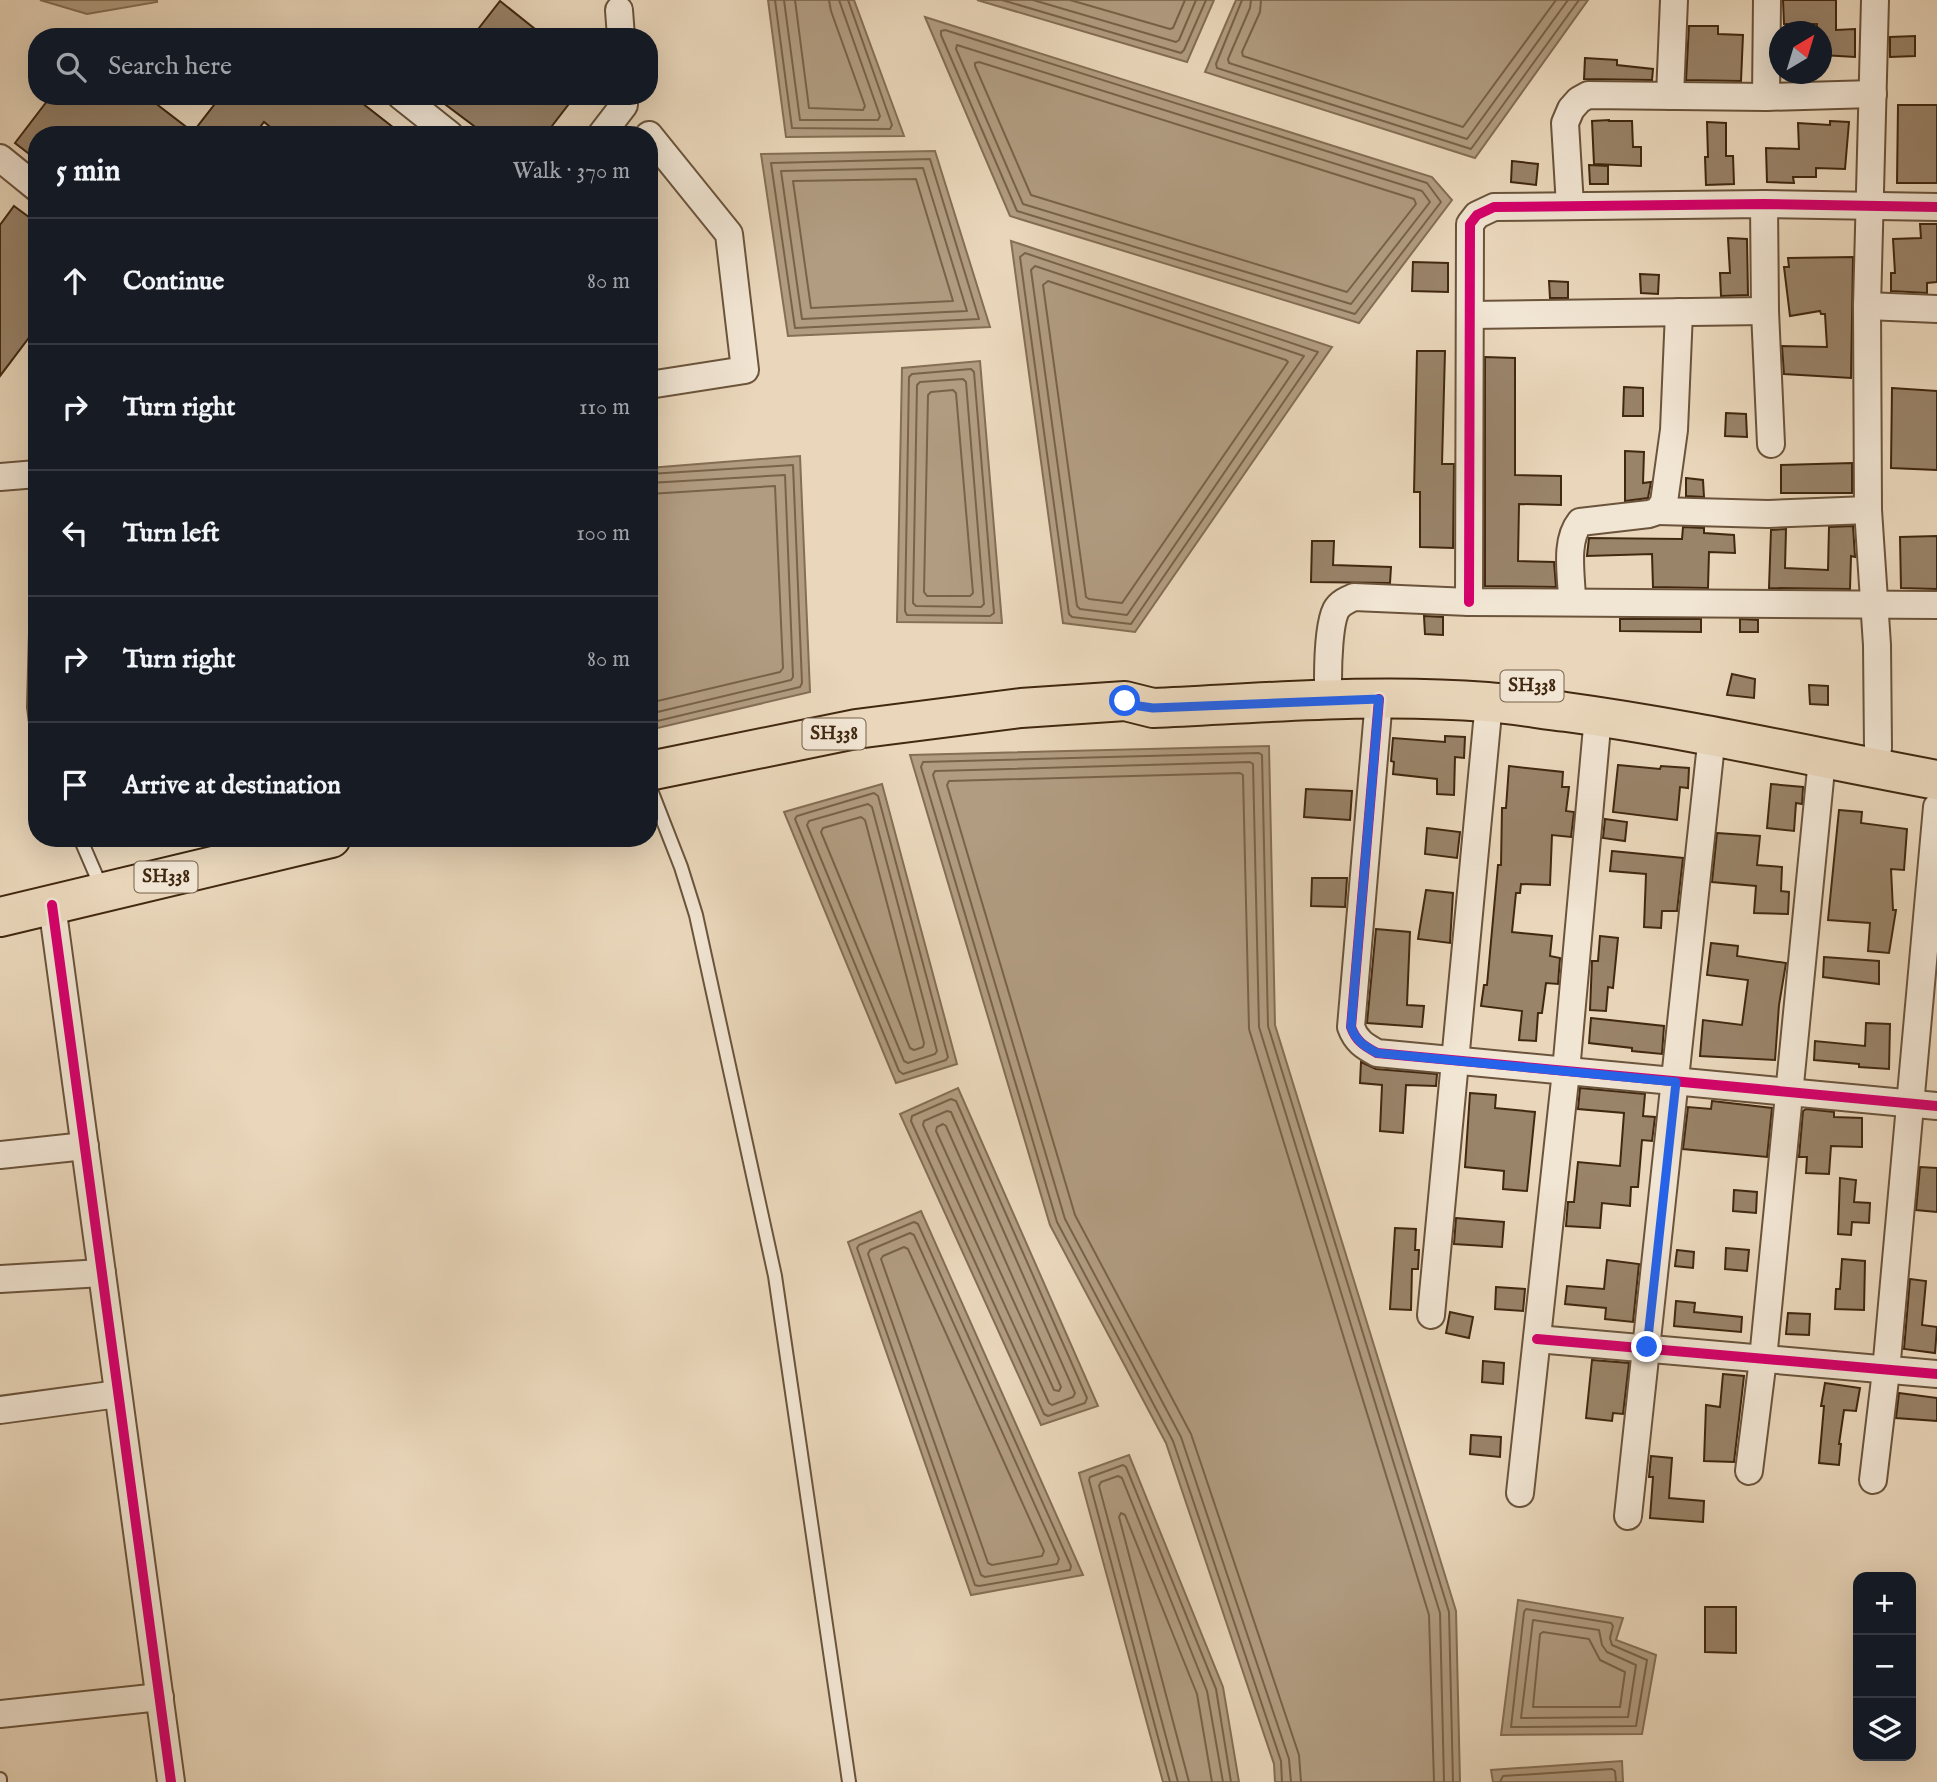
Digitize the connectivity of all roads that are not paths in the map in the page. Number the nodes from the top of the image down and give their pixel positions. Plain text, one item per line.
1 (1674, 0) edge
2 (1767, 0) edge
3 (1874, 0) edge
4 (619, 10) dead end
5 (620, 28) edge
6 (1873, 94) junction
7 (1670, 96) junction
8 (1766, 97) junction
9 (412, 105) edge
10 (621, 105) edge
11 (628, 105) edge
12 (439, 126) edge
13 (607, 126) edge
14 (643, 126) edge
15 (658, 146) edge
16 (0, 158) edge
17 (28, 181) edge
18 (1764, 204) junction
19 (1869, 205) junction
20 (1570, 206) junction
21 (1937, 207) edge
22 (1867, 306) junction
23 (1937, 309) edge
24 (1765, 311) junction
25 (1679, 312) junction
26 (1471, 315) junction
27 (658, 384) edge
28 (1771, 444) dead end
29 (28, 475) edge
30 (0, 477) edge
31 (1868, 510) junction
32 (1658, 511) junction
33 (1469, 602) junction
34 (1572, 602) junction
35 (1875, 603) junction
36 (1937, 605) edge
37 (1328, 680) junction
38 (1379, 699) junction
39 (1125, 701) junction
40 (1489, 702) junction
41 (1598, 716) junction
42 (1712, 735) junction
43 (1878, 748) junction
44 (1937, 758) edge
45 (1822, 759) junction
46 (658, 769) edge
47 (1937, 780) edge
48 (1937, 807) edge
49 (658, 808) edge
50 (84, 847) edge
51 (293, 847) edge
52 (104, 892) junction
53 (52, 905) junction
54 (0, 918) edge
55 (1454, 1061) junction
56 (1566, 1071) junction
57 (1676, 1082) junction
58 (1789, 1092) junction
59 (1909, 1104) junction
60 (1937, 1106) edge
61 (85, 1146) junction
62 (0, 1155) edge
63 (102, 1273) junction
64 (0, 1279) edge
65 (1431, 1315) dead end
66 (1537, 1339) junction
67 (1647, 1347) junction
68 (1763, 1359) junction
69 (1886, 1371) junction
70 (1937, 1374) edge
71 (118, 1394) junction
72 (0, 1409) edge
73 (1749, 1471) dead end
74 (1873, 1480) dead end
75 (1520, 1493) dead end
76 (1628, 1516) dead end
77 (160, 1697) junction
78 (0, 1714) edge
79 (171, 1782) edge
80 (849, 1782) edge

1 - 7 street
2 - 8 street
3 - 6 street
4 - 5 street
6 - 8 street
6 - 19 street
7 - 8 street
7 - 20 street
9 - 12 street
10 - 13 street
11 - 14 street
15 - 27 street
16 - 17 street
18 - 19 street
18 - 20 street
18 - 24 street
19 - 21 street
19 - 22 street
20 - 26 street
22 - 23 street
22 - 31 street
24 - 25 street
24 - 28 street
25 - 26 street
25 - 32 street
26 - 33 street
29 - 30 street
31 - 32 street
31 - 35 street
32 - 34 street
33 - 34 street
33 - 37 street
34 - 35 street
35 - 36 street
35 - 43 street
37 - 39 main road, SH338
37 - 43 main road, SH338
38 - 39 main road, SH338
38 - 40 main road, SH338
38 - 55 street
39 - 46 main road, SH338
40 - 41 main road, SH338
40 - 55 street
41 - 42 main road, SH338
41 - 56 street
42 - 45 main road, SH338
42 - 57 street
43 - 44 main road, SH338
45 - 47 main road, SH338
45 - 58 street
48 - 59 street
49 - 80 lane
50 - 52 lane
51 - 52 main road, SH338
52 - 53 main road, SH338
53 - 54 main road, SH338
53 - 61 street
55 - 56 street
55 - 65 street
56 - 57 street
56 - 66 street
57 - 58 street
57 - 67 street
58 - 59 street
58 - 68 street
59 - 60 street
59 - 69 street
61 - 62 street
61 - 63 street
63 - 64 street
63 - 71 street
66 - 67 street
66 - 75 street
67 - 68 street
67 - 76 street
68 - 69 street
68 - 73 street
69 - 70 street
69 - 74 street
71 - 72 street
71 - 77 street
77 - 78 street
77 - 79 street

